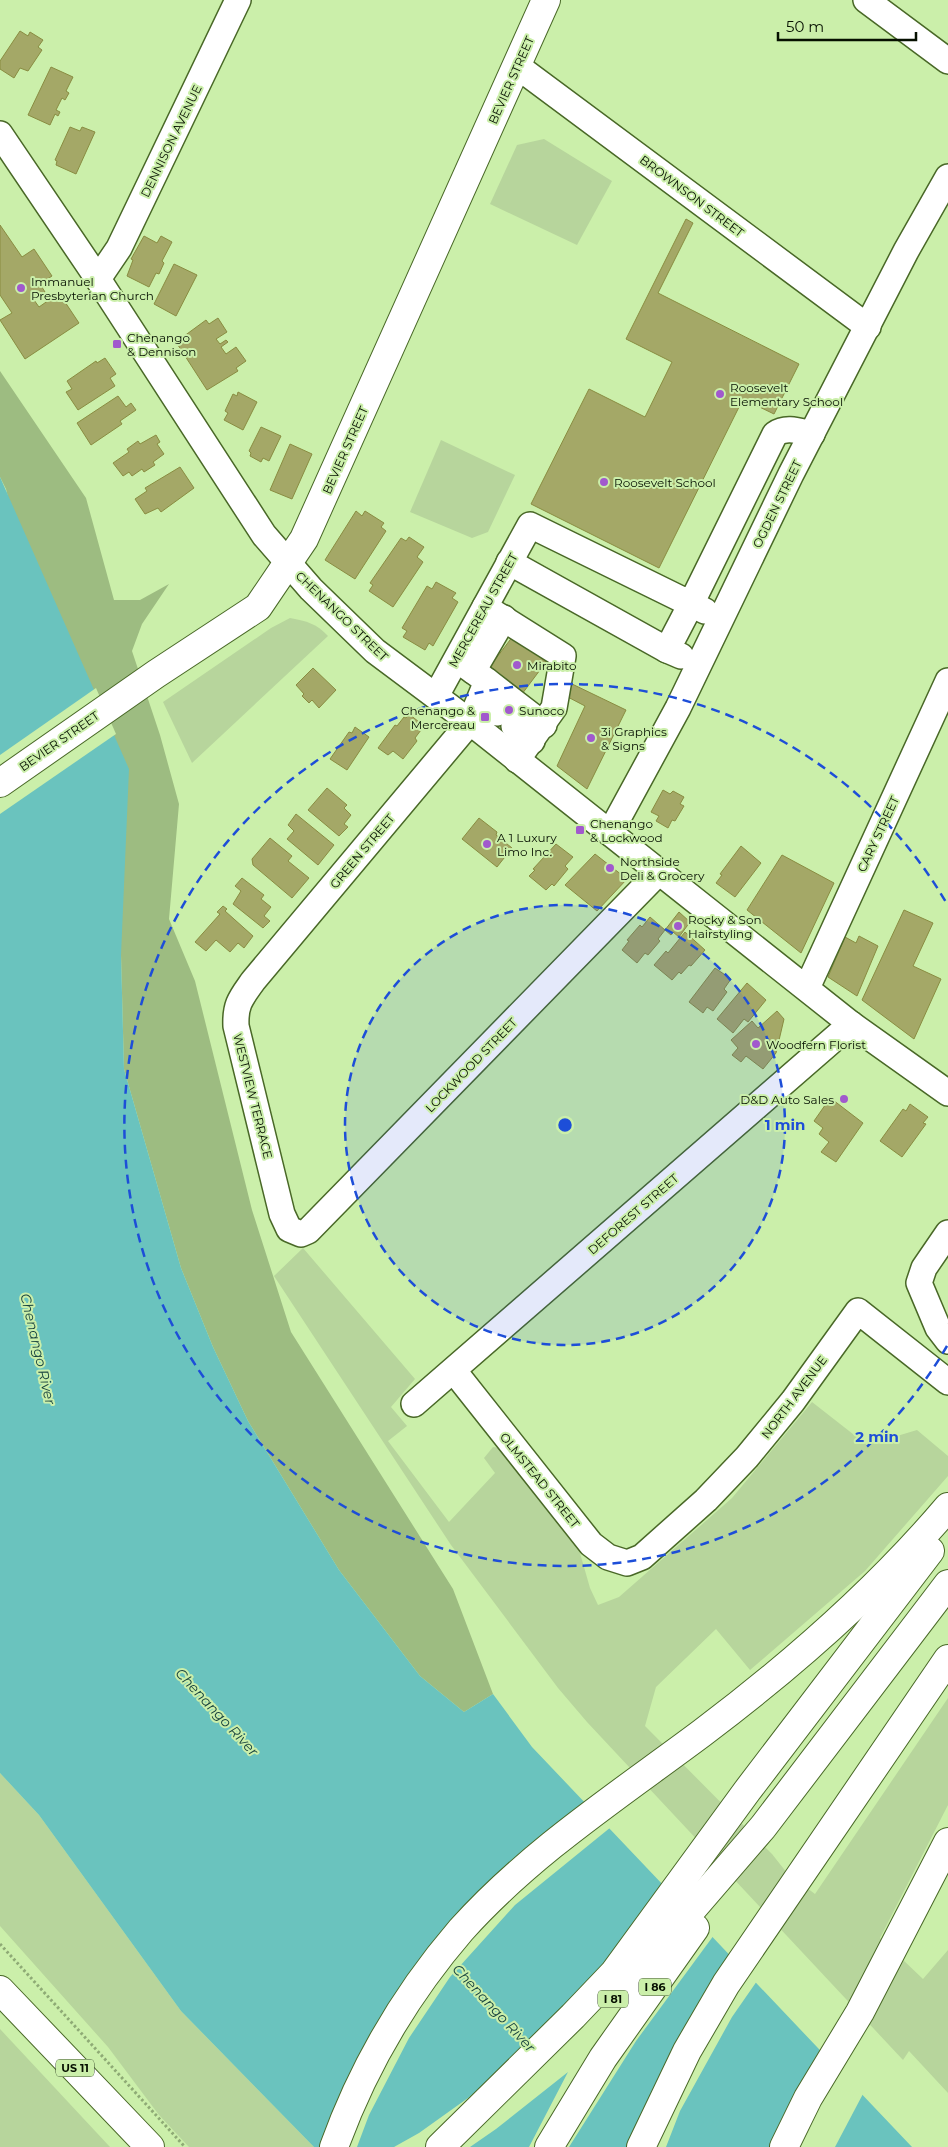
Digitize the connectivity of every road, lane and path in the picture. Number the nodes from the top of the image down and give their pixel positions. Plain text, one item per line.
1 (238, 0) edge
2 (546, 0) edge
3 (866, 0) edge
4 (948, 61) edge
5 (517, 66) junction
6 (0, 134) edge
7 (948, 177) edge
8 (98, 279) junction
9 (868, 327) junction
10 (812, 434) junction
11 (509, 562) junction
12 (287, 563) junction
13 (691, 604) junction
14 (495, 613) junction
15 (721, 618) junction
16 (668, 650) junction
17 (699, 664) junction
18 (948, 681) edge
19 (436, 696) junction
20 (500, 708) junction
21 (470, 722) junction
22 (0, 783) edge
23 (610, 833) junction
24 (659, 872) junction
25 (253, 981) joint
26 (807, 988) junction
27 (851, 1024) junction
28 (948, 1093) edge
29 (282, 1214) joint
30 (948, 1233) edge
31 (945, 1338) edge
32 (921, 1361) junction
33 (454, 1370) junction
34 (948, 1382) edge
35 (414, 1404) dead end
36 (948, 1507) edge
37 (948, 1528) edge
38 (642, 1557) joint
39 (948, 1584) edge
40 (948, 1659) edge
41 (768, 1820) junction
42 (948, 1842) edge
43 (0, 1944) edge
44 (0, 1990) edge
45 (860, 2012) junction
46 (150, 2147) edge
47 (185, 2147) edge
48 (334, 2147) edge
49 (441, 2147) edge
50 (549, 2147) edge
51 (641, 2147) edge
52 (784, 2147) edge
53 (802, 2147) edge

1 - 8 street, DENNISON AVENUE
2 - 5 main road, BEVIER STREET
3 - 4 street
5 - 9 street, BROWNSON STREET
5 - 12 main road, BEVIER STREET
6 - 8 street, CHENANGO STREET
7 - 9 street, OGDEN STREET
8 - 12 street, CHENANGO STREET
9 - 10 street, OGDEN STREET
10 - 13 street
10 - 15 street, OGDEN STREET
11 - 13 street, MERCEREAU STREET
11 - 14 street, MERCEREAU STREET
11 - 16 street
12 - 19 street, CHENANGO STREET
12 - 22 main road, BEVIER STREET
13 - 15 street
13 - 16 street
14 - 20 street, MERCEREAU STREET
14 - 20 street
15 - 17 street, OGDEN STREET
16 - 17 street
17 - 23 street, OGDEN STREET
18 - 26 street, CARY STREET
19 - 20 street, MERCEREAU STREET
19 - 21 street, CHENANGO STREET
20 - 21 street, CHENANGO STREET
20 - 21 street, GREEN STREET
20 - 23 street, CHENANGO STREET
21 - 25 street, GREEN STREET
23 - 24 street, CHENANGO STREET
24 - 26 street, CHENANGO STREET
24 - 29 street, LOCKWOOD STREET
25 - 29 street, WESTVIEW TERRACE
26 - 27 street, CHENANGO STREET
27 - 28 street, CHENANGO STREET
27 - 33 street, DEFOREST STREET
30 - 31 street
31 - 32 street
32 - 34 street, NORTH AVENUE
32 - 38 street, NORTH AVENUE
33 - 35 street, DEFOREST STREET
33 - 38 street, OLMSTEAD STREET
36 - 48 main road
37 - 49 main road
39 - 41 main road, I 81
40 - 51 main road
41 - 49 main road, I 81
41 - 50 main road, I 86
42 - 45 main road
43 - 47 path
44 - 46 main road, US 11
45 - 52 main road
45 - 53 main road

